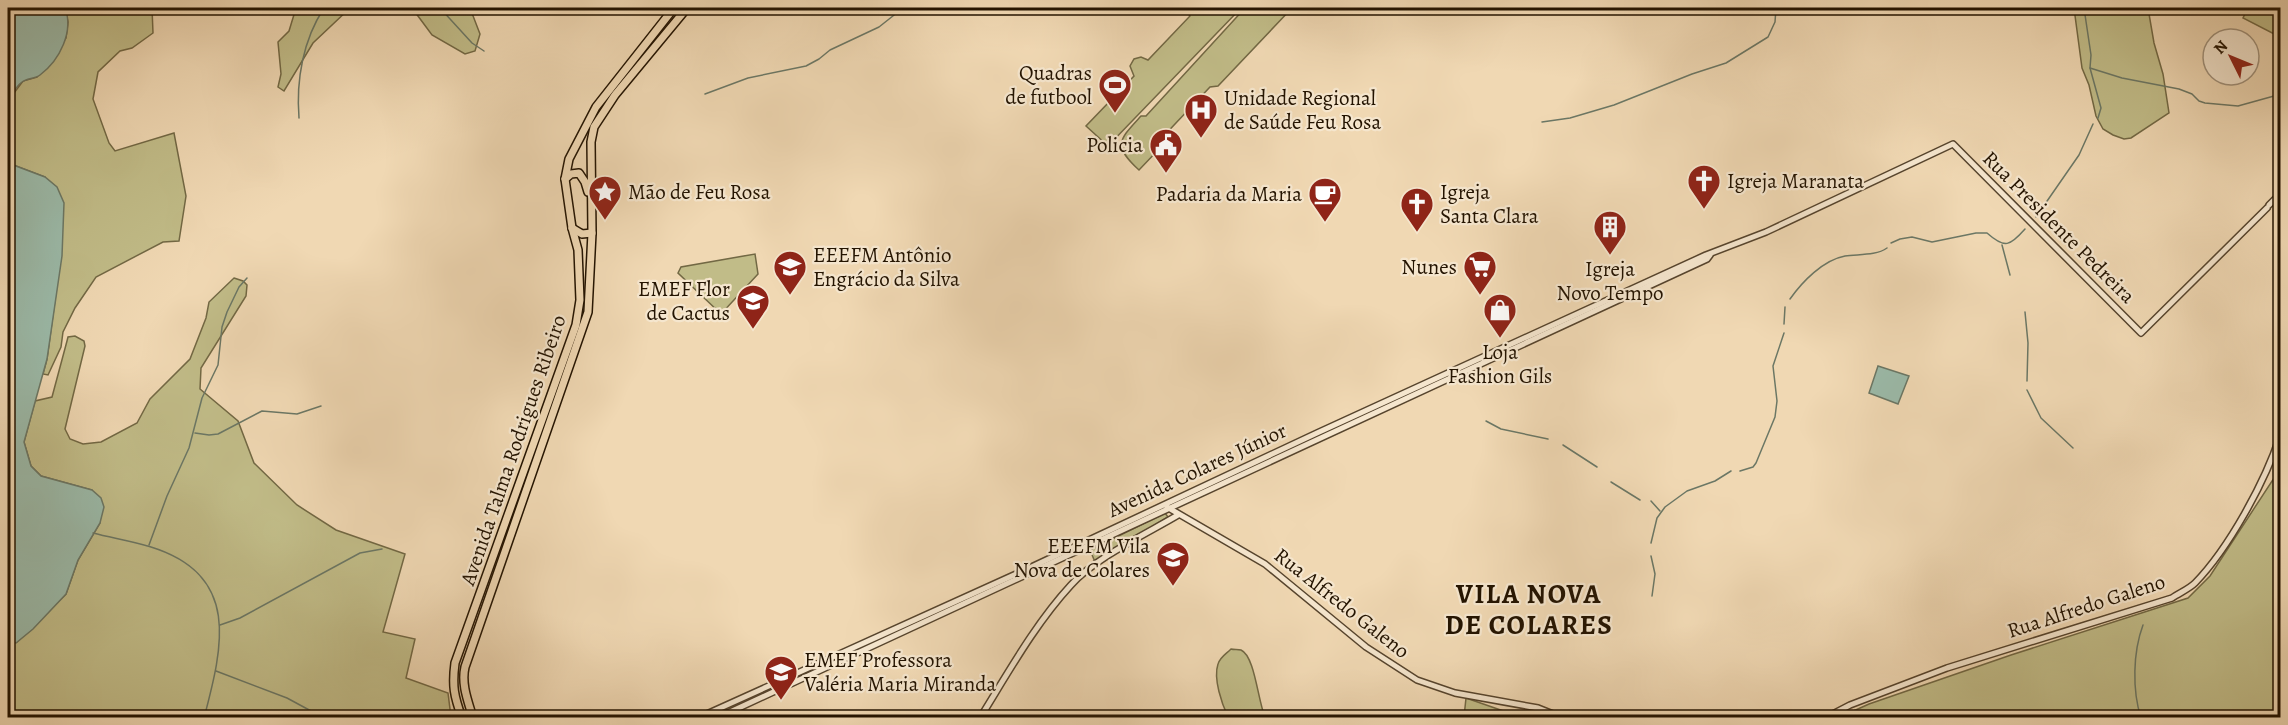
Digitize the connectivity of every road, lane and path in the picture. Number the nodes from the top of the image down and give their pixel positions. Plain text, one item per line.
1 (674, 8) edge
2 (687, 8) edge
3 (1953, 144) joint
4 (565, 179) junction
5 (2280, 194) edge
6 (591, 200) junction
7 (572, 228) junction
8 (592, 232) junction
9 (1462, 370) junction
10 (2280, 436) edge
11 (1164, 504) junction
12 (1170, 509) junction
13 (1178, 515) junction
14 (462, 717) edge
15 (473, 717) edge
16 (698, 717) edge
17 (717, 717) edge
18 (980, 717) edge
19 (1563, 717) edge
20 (1825, 717) edge

1 - 4 main road, Avenida Talma Rodrigues Ribeiro
2 - 6 main road, Avenida Talma Rodrigues Ribeiro
3 - 5 street, Rua Presidente Pedreira
3 - 9 street, Avenida Colares Júnior
4 - 6 main road
4 - 7 main road, Avenida Talma Rodrigues Ribeiro
6 - 8 main road, Avenida Talma Rodrigues Ribeiro
7 - 8 main road
7 - 14 main road, Avenida Talma Rodrigues Ribeiro
8 - 15 main road, Avenida Talma Rodrigues Ribeiro
9 - 11 street, Avenida Colares Júnior
9 - 12 street, Avenida Colares Júnior
10 - 20 street, Rua Alfredo Galeno
11 - 12 street, Rua Alfredo Galeno
11 - 16 street, Avenida Colares Júnior
12 - 13 street, Rua Alfredo Galeno
12 - 17 street, Avenida Colares Júnior
13 - 18 street
13 - 19 street, Rua Alfredo Galeno

